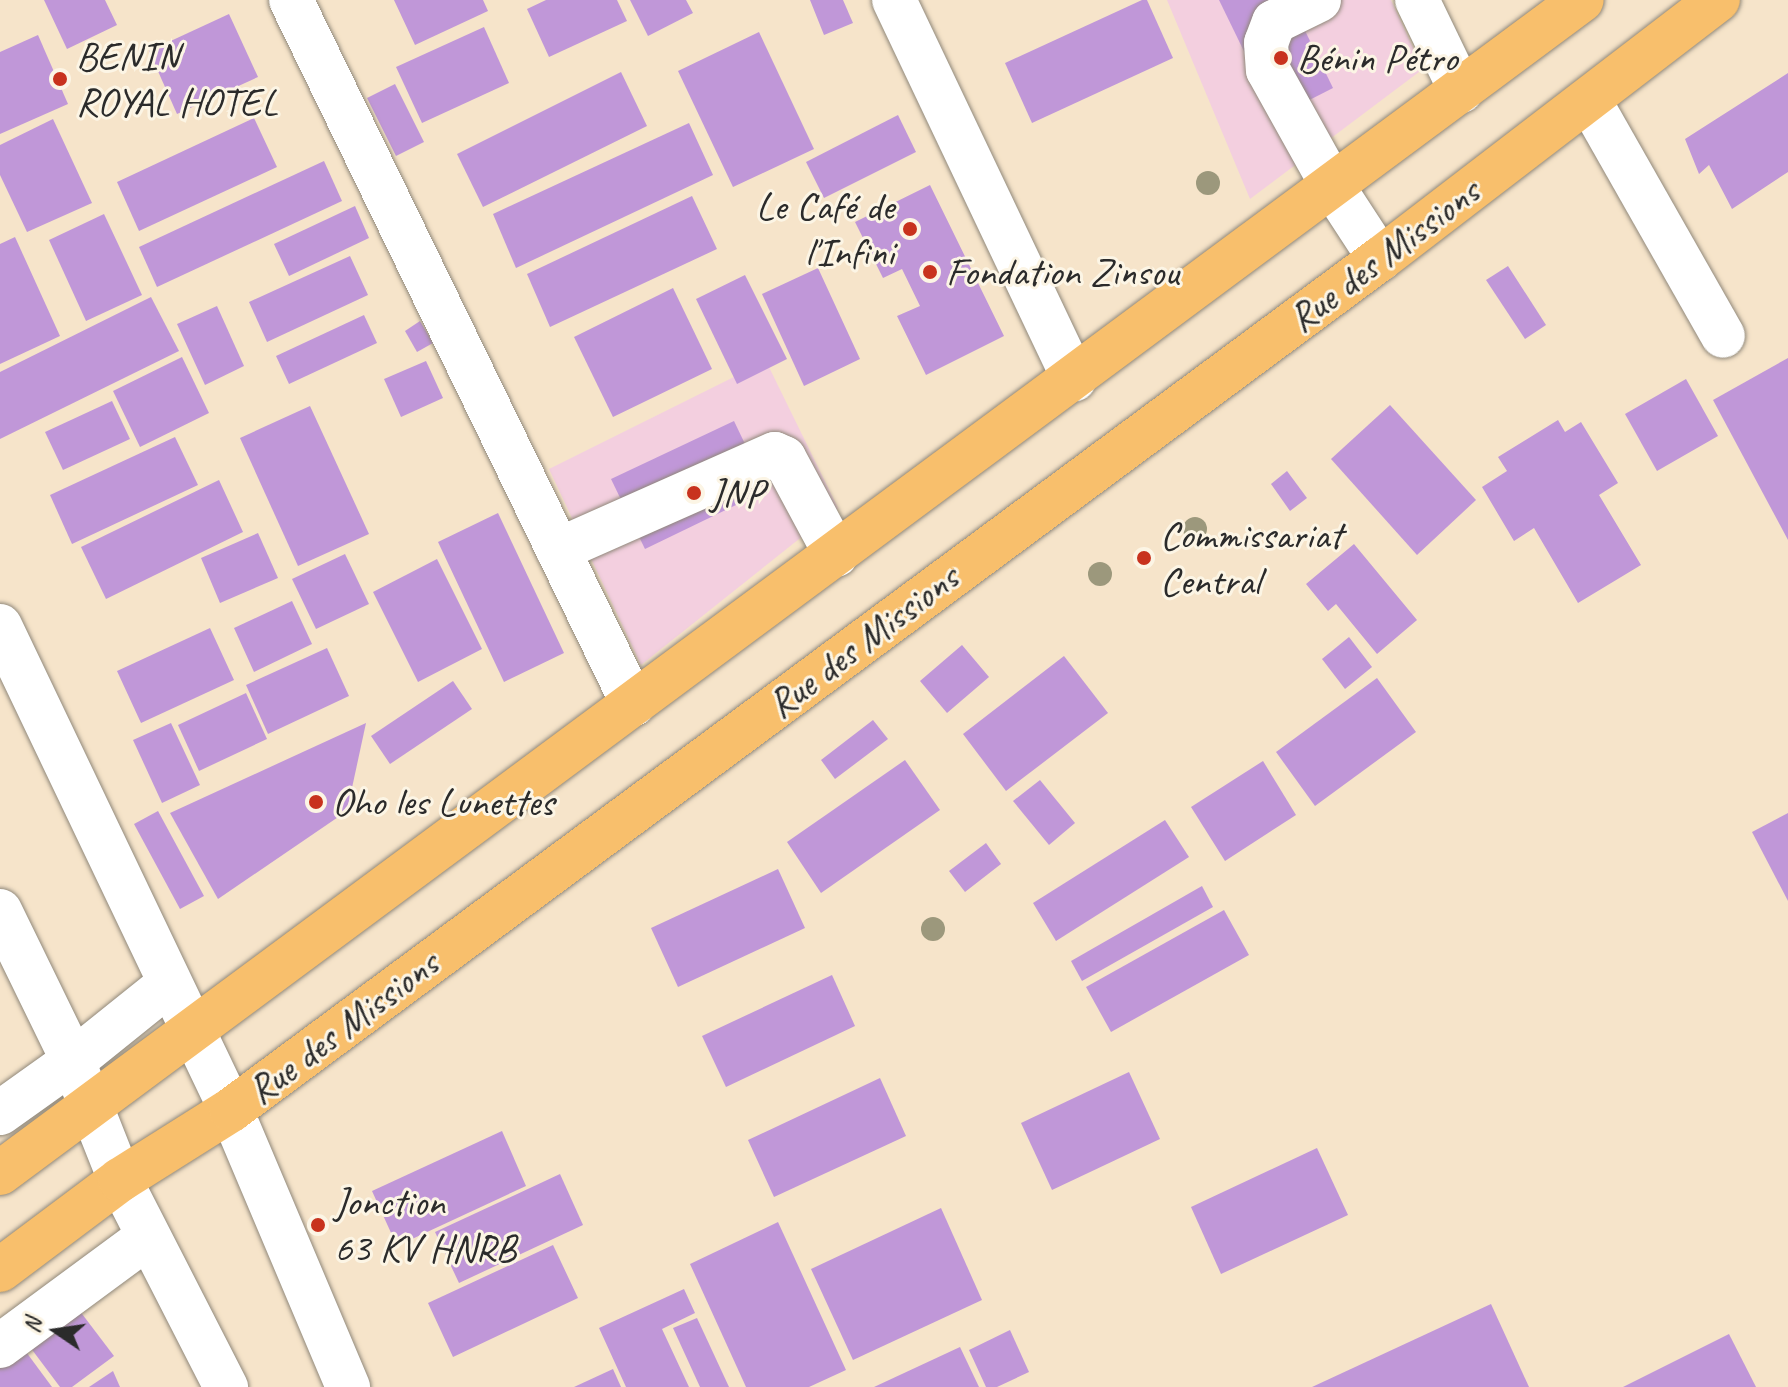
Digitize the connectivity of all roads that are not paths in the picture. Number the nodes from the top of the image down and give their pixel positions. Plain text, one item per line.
1 (291, 0) edge
2 (894, 0) edge
3 (1319, 0) edge
4 (1417, 0) edge
5 (1582, 0) edge
6 (1718, 0) edge
7 (1461, 91) junction
8 (1589, 100) junction
9 (1333, 187) junction
10 (1380, 259) junction
11 (1723, 336) dead end
12 (1074, 379) junction
13 (558, 550) junction
14 (836, 555) junction
15 (0, 626) edge
16 (633, 704) junction
17 (0, 911) edge
18 (170, 983) junction
19 (193, 1032) junction
20 (73, 1061) junction
21 (90, 1106) junction
22 (231, 1110) junction
23 (0, 1113) edge
24 (0, 1173) edge
25 (120, 1180) junction
26 (148, 1237) junction
27 (0, 1270) edge
28 (0, 1346) edge
29 (226, 1387) edge
30 (348, 1387) edge

1 - 13 street
2 - 12 street
3 - 9 street
4 - 7 street
5 - 7 highway
6 - 8 highway, Rue des Missions
7 - 9 highway
8 - 10 highway, Rue des Missions
8 - 11 street
9 - 10 street
9 - 12 highway
10 - 22 highway, Rue des Missions
12 - 14 highway
13 - 14 street
13 - 16 street
14 - 16 highway
15 - 18 street
16 - 19 highway
17 - 20 street
18 - 19 street
18 - 20 street
19 - 21 highway
19 - 22 street
20 - 21 street
20 - 23 street
21 - 24 highway
21 - 25 street
22 - 25 highway, Rue des Missions
22 - 30 street
25 - 26 street
25 - 27 highway, Rue des Missions
26 - 28 street
26 - 29 street

